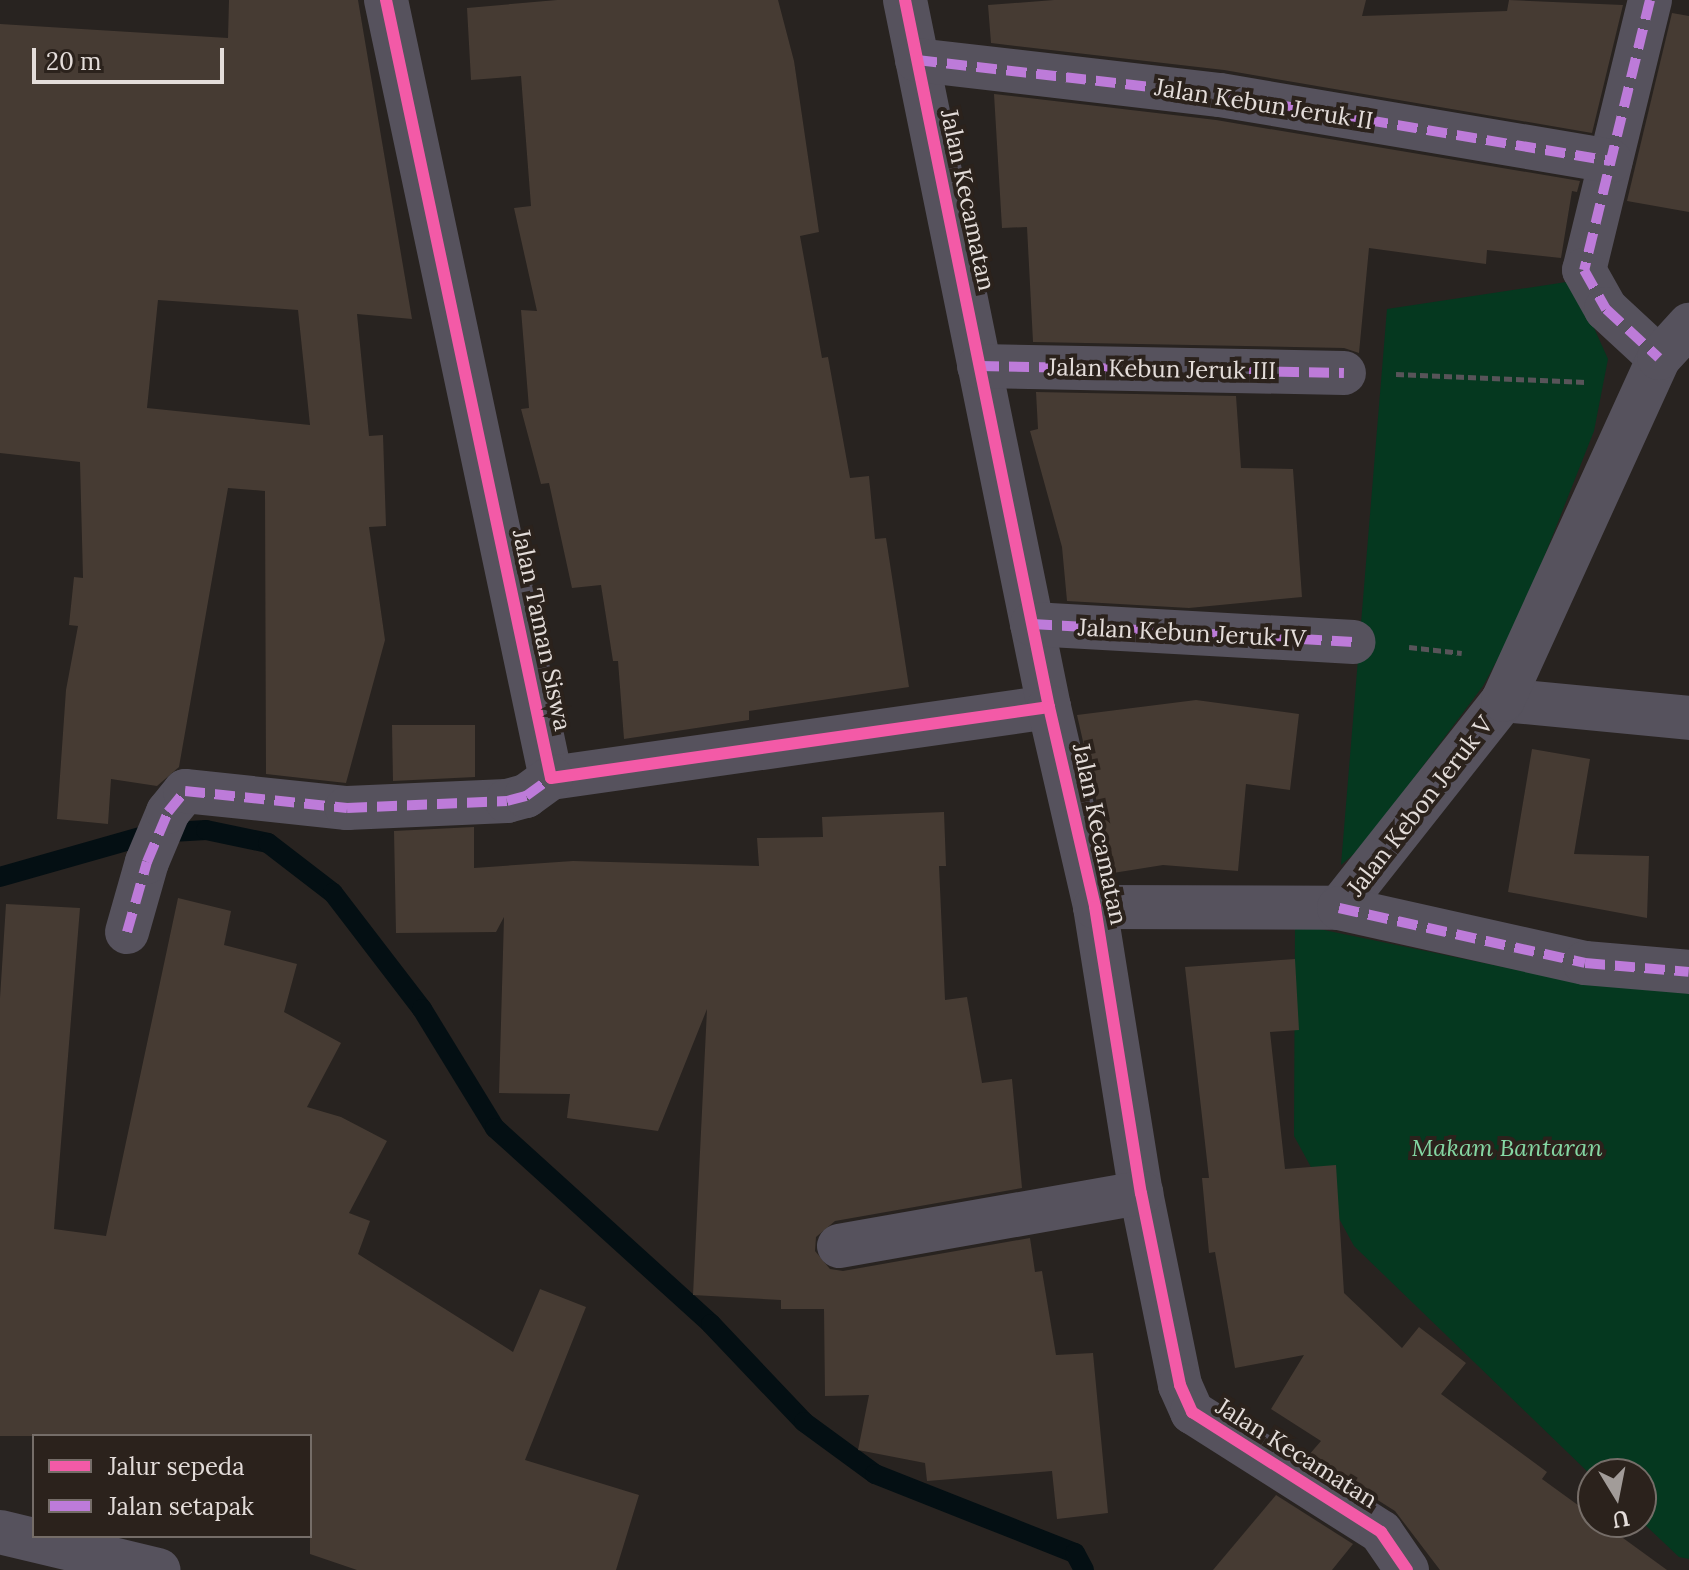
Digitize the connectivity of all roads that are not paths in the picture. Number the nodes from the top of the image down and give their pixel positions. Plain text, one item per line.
1 (386, 0) edge
2 (905, 0) edge
3 (1650, 0) edge
4 (917, 60) junction
5 (1610, 161) junction
6 (1689, 325) edge
7 (979, 366) junction
8 (1653, 372) junction
9 (1344, 373) dead end
10 (1032, 624) junction
11 (1353, 642) dead end
12 (1503, 700) junction
13 (1049, 707) junction
14 (1689, 718) edge
15 (551, 778) junction
16 (1095, 907) junction
17 (1339, 908) junction
18 (127, 932) dead end
19 (1689, 972) edge
20 (1141, 1193) junction
21 (839, 1246) dead end
22 (0, 1532) edge
23 (158, 1570) edge
24 (1407, 1570) edge

1 - 15 street, Jalan Taman Siswa
2 - 4 street, Jalan Kecamatan
3 - 5 street
4 - 5 street, Jalan Kebun Jeruk II
4 - 7 street, Jalan Kecamatan
5 - 8 street
6 - 8 street, Jalan Kebon Jeruk V
7 - 9 street, Jalan Kebun Jeruk III
7 - 10 street, Jalan Kecamatan
8 - 12 street, Jalan Kebon Jeruk V
10 - 11 street, Jalan Kebun Jeruk IV
10 - 13 street, Jalan Kecamatan
12 - 14 street, Jalan Kebon Jeruk V
12 - 17 street, Jalan Kebon Jeruk V
13 - 15 street
13 - 16 street, Jalan Kecamatan
15 - 18 street
16 - 17 street, Jalan Kebon Jeruk V
16 - 20 street, Jalan Kecamatan
17 - 19 street
20 - 21 street
20 - 24 street, Jalan Kecamatan
22 - 23 street

